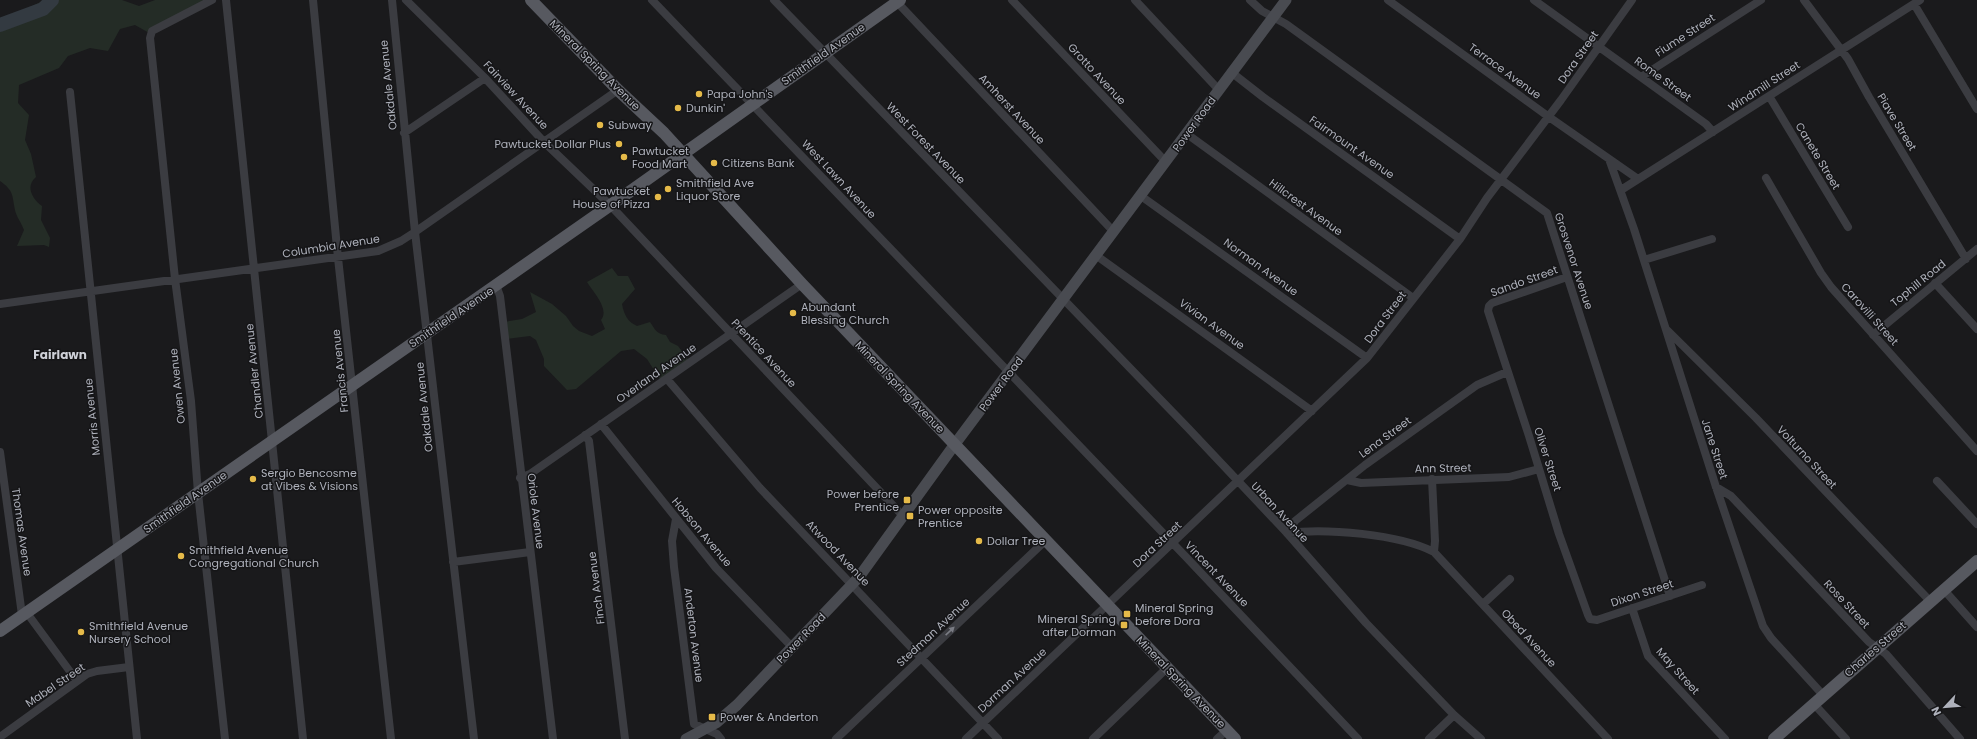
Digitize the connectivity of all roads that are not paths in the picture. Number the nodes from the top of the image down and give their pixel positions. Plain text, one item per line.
1 (212, 0) edge
2 (226, 0) edge
3 (313, 0) edge
4 (392, 0) edge
5 (406, 0) edge
6 (652, 0) edge
7 (774, 0) edge
8 (1012, 0) edge
9 (1135, 0) edge
10 (1250, 0) edge
11 (1286, 0) edge
12 (1388, 0) edge
13 (1534, 0) edge
14 (1632, 0) edge
15 (1761, 0) edge
16 (1804, 0) edge
17 (534, 1) edge
18 (897, 1) edge
19 (1917, 2) edge
20 (1274, 17) junction
21 (1599, 46) junction
22 (1842, 49) junction
23 (826, 53) junction
24 (1231, 72) junction
25 (1641, 77) junction
26 (485, 78) junction
27 (618, 90) junction
28 (1219, 90) junction
29 (70, 92) dead end
30 (1769, 96) junction
31 (753, 104) junction
32 (1977, 109) edge
33 (1549, 117) junction
34 (1713, 132) junction
35 (404, 133) junction
36 (1187, 134) junction
37 (544, 142) junction
38 (683, 154) junction
39 (1609, 159) junction
40 (1166, 162) junction
41 (1766, 178) dead end
42 (1638, 179) junction
43 (1502, 180) junction
44 (1621, 190) junction
45 (1141, 196) junction
46 (610, 205) junction
47 (1848, 227) dead end
48 (415, 232) junction
49 (1114, 232) junction
50 (1460, 239) junction
51 (1712, 239) dead end
52 (1977, 250) edge
53 (1097, 256) junction
54 (338, 258) junction
55 (1966, 259) junction
56 (1644, 260) junction
57 (254, 269) junction
58 (1567, 277) junction
59 (175, 279) junction
60 (1935, 283) junction
61 (802, 284) junction
62 (496, 285) junction
63 (91, 292) junction
64 (1413, 298) junction
65 (1063, 300) junction
66 (0, 304) edge
67 (1488, 306) joint
68 (1977, 329) edge
69 (1666, 330) junction
70 (427, 333) junction
71 (731, 333) junction
72 (1873, 335) junction
73 (1367, 358) junction
74 (1507, 372) junction
75 (1009, 373) junction
76 (667, 379) junction
77 (352, 385) junction
78 (1312, 411) junction
79 (602, 424) junction
80 (585, 436) junction
81 (272, 442) junction
82 (955, 444) junction
83 (1977, 451) edge
84 (0, 452) edge
85 (1540, 469) junction
86 (520, 478) junction
87 (1432, 479) junction
88 (1347, 480) junction
89 (1937, 481) dead end
90 (1237, 482) junction
91 (1716, 486) junction
92 (198, 494) junction
93 (903, 516) junction
94 (676, 519) junction
95 (1977, 524) edge
96 (1287, 534) junction
97 (1045, 541) junction
98 (1173, 544) junction
99 (117, 550) junction
100 (530, 552) junction
101 (1434, 552) junction
102 (1977, 561) edge
103 (453, 562) junction
104 (1510, 580) dead end
105 (853, 584) junction
106 (1702, 586) dead end
107 (1944, 590) junction
108 (1670, 596) junction
109 (1930, 601) junction
110 (1483, 604) junction
111 (1107, 605) junction
112 (1632, 608) junction
113 (25, 614) junction
114 (1590, 619) joint
115 (1977, 627) edge
116 (0, 631) edge
117 (793, 648) junction
118 (1877, 648) junction
119 (922, 658) junction
120 (130, 667) junction
121 (1168, 667) junction
122 (78, 681) junction
123 (1823, 695) junction
124 (1814, 704) junction
125 (1454, 715) junction
126 (982, 723) junction
127 (705, 729) junction
128 (1227, 730) junction
129 (6, 736) edge
130 (137, 739) edge
131 (225, 739) edge
132 (303, 739) edge
133 (391, 739) edge
134 (474, 739) edge
135 (553, 739) edge
136 (625, 739) edge
137 (686, 739) edge
138 (721, 739) edge
139 (836, 739) edge
140 (966, 739) edge
141 (998, 739) edge
142 (1093, 739) edge
143 (1217, 739) edge
144 (1235, 739) edge
145 (1358, 739) edge
146 (1429, 739) edge
147 (1481, 739) edge
148 (1608, 739) edge
149 (1725, 739) edge
150 (1774, 739) edge
151 (1846, 739) edge
152 (1960, 739) edge

1 - 59 street, Owen Avenue
2 - 57 street, Chandler Avenue
3 - 54 street, Francis Avenue
4 - 35 street, Oakdale Avenue
5 - 26 street, Fairview Avenue
6 - 31 street, West Lawn Avenue
7 - 23 street, West Forest Avenue
8 - 40 street, Grotto Avenue
9 - 28 street
10 - 20 street, Grosvenor Avenue
11 - 20 main road, Power Road
12 - 33 street, Terrace Avenue
13 - 21 street, Rome Street
14 - 21 street, Dora Street
15 - 25 street, Fiume Street
16 - 22 street, Piave Street
17 - 27 main road, Mineral Spring Avenue
18 - 23 main road, Smithfield Avenue
18 - 49 street, Amherst Avenue
19 - 22 street, Windmill Street
19 - 32 street
20 - 24 main road, Power Road
20 - 43 street, Grosvenor Avenue
21 - 25 street, Rome Street
21 - 33 street, Dora Street
22 - 30 street, Windmill Street
22 - 55 street, Piave Street
23 - 31 main road, Smithfield Avenue
23 - 65 street, West Forest Avenue
24 - 28 main road, Power Road
24 - 50 street, Fairmount Avenue
25 - 34 street, Rome Street
26 - 35 street
26 - 37 street, Fairview Avenue
27 - 37 street, Columbia Avenue
27 - 38 main road, Mineral Spring Avenue
28 - 36 main road, Power Road
29 - 63 street, Morris Avenue
30 - 34 street, Windmill Street
30 - 47 street, Canete Street
31 - 38 main road, Smithfield Avenue
31 - 75 street, West Lawn Avenue
33 - 39 street, Terrace Avenue
33 - 43 street, Dora Street
34 - 42 street, Windmill Street
35 - 48 street, Oakdale Avenue
36 - 40 main road, Power Road
36 - 64 street, Hillcrest Avenue
37 - 46 street, Fairview Avenue
37 - 48 street, Columbia Avenue
38 - 46 main road, Smithfield Avenue
38 - 61 main road, Mineral Spring Avenue
39 - 42 street, Terrace Avenue
39 - 44 street
40 - 45 main road, Power Road
41 - 72 street, Carovilli Street
42 - 44 street, Windmill Street
43 - 50 street, Dora Street
43 - 58 street, Grosvenor Avenue
44 - 56 street, Jane Street
45 - 49 main road, Power Road
45 - 73 street, Norman Avenue
46 - 62 main road, Smithfield Avenue
46 - 71 street, Prentice Avenue
48 - 54 street, Columbia Avenue
48 - 70 street, Oakdale Avenue
49 - 53 main road, Power Road
50 - 64 street, Dora Street
51 - 56 street
52 - 55 street, Tophill Road
53 - 65 main road, Power Road
53 - 78 street, Vivian Avenue
54 - 57 street, Columbia Avenue
54 - 77 street, Francis Avenue
55 - 60 street, Tophill Road
56 - 69 street, Jane Street
57 - 59 street, Columbia Avenue
57 - 81 street, Chandler Avenue
58 - 67 street, Sando Street
58 - 108 street, Grosvenor Avenue
59 - 63 street, Columbia Avenue
59 - 92 street, Owen Avenue
60 - 68 street
60 - 72 street, Tophill Road
61 - 71 street, Overland Avenue
61 - 82 main road, Mineral Spring Avenue
62 - 70 main road, Smithfield Avenue
62 - 86 street, Oriole Avenue
63 - 66 street, Columbia Avenue
63 - 99 street, Morris Avenue
64 - 73 street, Dora Street
65 - 75 main road, Power Road
65 - 90 street, Urban Avenue
67 - 74 street, Oliver Street
69 - 91 street, Jane Street
69 - 109 street, Volturno Street
70 - 77 main road, Smithfield Avenue
70 - 103 street, Oakdale Avenue
71 - 76 street, Overland Avenue
71 - 93 street, Prentice Avenue
72 - 83 street, Carovilli Street
73 - 78 street, Dora Street
74 - 85 street, Oliver Street
74 - 88 street, Lena Street
75 - 82 main road, Power Road
75 - 98 street, Vincent Avenue
76 - 79 street, Overland Avenue
76 - 105 street, Atwood Avenue
77 - 81 main road, Smithfield Avenue
77 - 133 street, Francis Avenue
78 - 90 street, Dora Street
79 - 80 street, Overland Avenue
79 - 94 street, Hobson Avenue
80 - 86 street, Overland Avenue
80 - 136 street, Finch Avenue
81 - 92 main road, Smithfield Avenue
81 - 132 street, Chandler Avenue
82 - 93 main road, Power Road
82 - 97 main road, Mineral Spring Avenue
84 - 113 street, Thomas Avenue
85 - 87 street, Ann Street
85 - 114 street, Oliver Street
86 - 100 street, Oriole Avenue
87 - 88 street, Ann Street
87 - 101 street
88 - 96 street, Lena Street
89 - 95 street
90 - 96 street, Urban Avenue
90 - 98 street, Dora Street
91 - 118 street, Rose Street
91 - 123 street, Jane Street
92 - 99 main road, Smithfield Avenue
92 - 131 street, Owen Avenue
93 - 105 main road, Power Road
94 - 117 street, Hobson Avenue
94 - 127 street, Anderton Avenue
96 - 101 street, Obed Avenue
96 - 125 street, Urban Avenue
97 - 111 main road, Mineral Spring Avenue
119 -> 97 street, Stedman Avenue
98 - 111 street, Dora Street
98 - 145 street, Vincent Avenue
99 - 113 main road, Smithfield Avenue
99 - 120 street, Morris Avenue
100 - 103 street
100 - 135 street, Oriole Avenue
101 - 110 street, Obed Avenue
102 - 107 main road, Charles Street
103 - 134 street, Oakdale Avenue
104 - 110 street
105 - 117 main road, Power Road
105 - 119 street, Atwood Avenue
106 - 108 street, Dixon Street
107 - 109 main road, Charles Street
107 - 115 street
108 - 112 street, Dixon Street
109 - 118 main road, Charles Street
110 - 148 street, Obed Avenue
111 - 121 main road, Mineral Spring Avenue
111 - 126 street, Dorman Avenue
112 - 114 street, Dixon Street
112 - 149 street, May Street
113 - 116 main road, Smithfield Avenue
113 - 122 street
117 - 127 main road, Power Road
118 - 123 main road, Charles Street
118 - 152 street, Rose Street
119 - 126 street, Atwood Avenue
119 - 139 street, Stedman Avenue
120 - 122 street, Mabel Street
120 - 130 street, Morris Avenue
121 - 128 main road, Mineral Spring Avenue
121 - 142 street
122 - 129 street, Mabel Street
123 - 124 main road, Charles Street
124 - 150 main road, Charles Street
124 - 151 street
125 - 146 street
125 - 147 street, Urban Avenue
126 - 140 street, Dorman Avenue
126 - 141 street, Atwood Avenue
127 - 137 main road, Power Road
127 - 138 street, Anderton Avenue
128 - 143 street
128 - 144 main road, Mineral Spring Avenue

